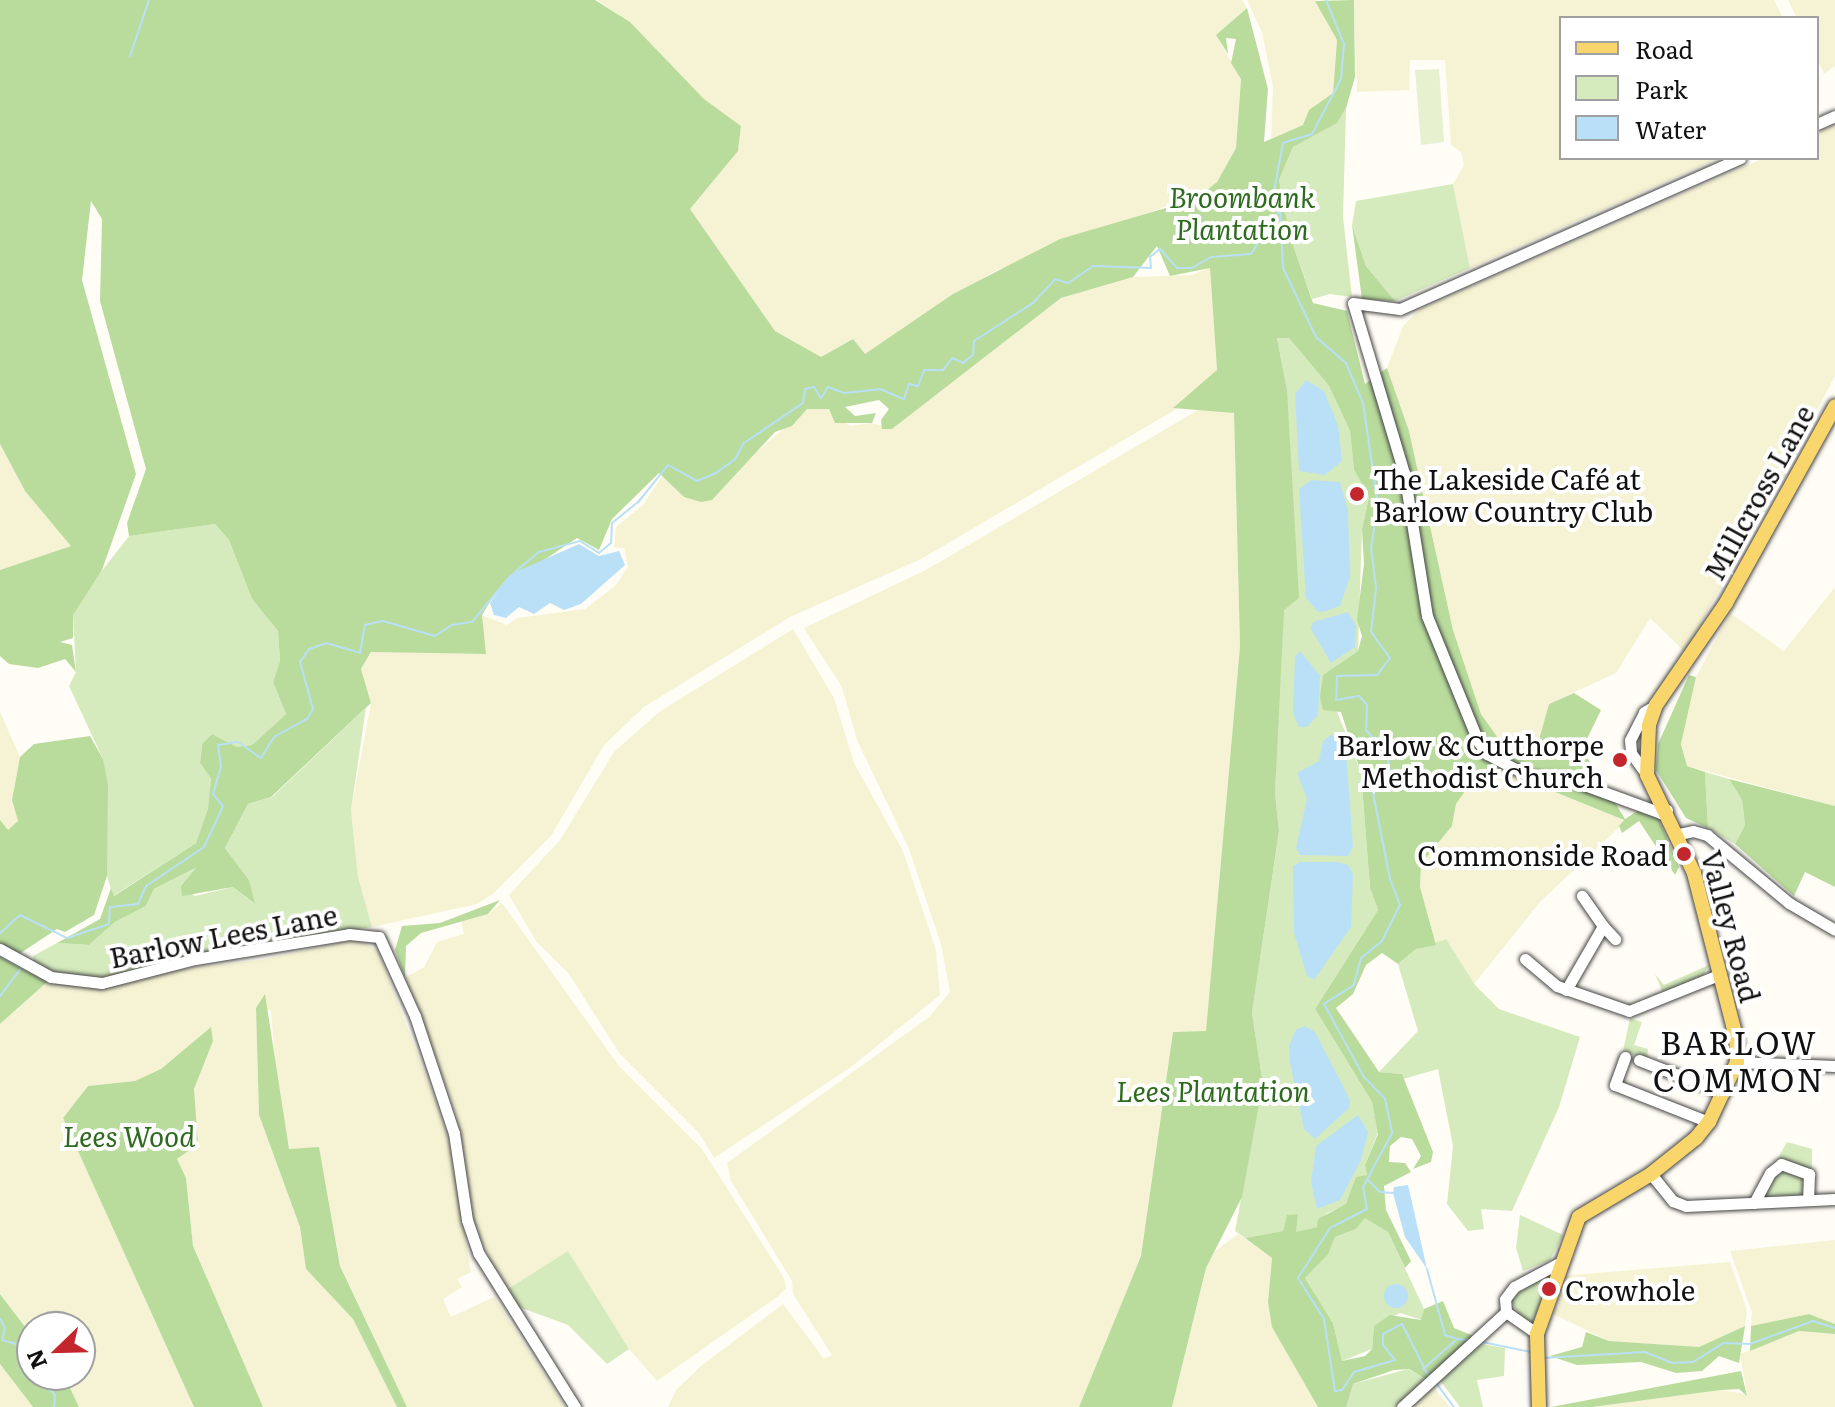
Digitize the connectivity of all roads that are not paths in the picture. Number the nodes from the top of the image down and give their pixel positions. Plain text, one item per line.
1 (1735, 160) edge
2 (1835, 406) edge
3 (1726, 603) joint
4 (1667, 810) junction
5 (1679, 834) junction
6 (1582, 896) dead end
7 (1603, 926) junction
8 (1835, 930) edge
9 (1615, 939) dead end
10 (0, 949) edge
11 (1525, 959) dead end
12 (1716, 976) junction
13 (1566, 990) junction
14 (1625, 1057) dead end
15 (1639, 1060) dead end
16 (1737, 1062) junction
17 (1835, 1066) edge
18 (1724, 1093) junction
19 (1709, 1122) junction
20 (1651, 1174) junction
21 (1835, 1199) edge
22 (1808, 1200) junction
23 (1754, 1203) junction
24 (1559, 1263) junction
25 (1506, 1312) junction
26 (1537, 1334) junction
27 (575, 1407) edge
28 (1402, 1407) edge
29 (1539, 1407) edge

1 - 4 street
2 - 3 main road, Millcross Lane
3 - 4 main road, Valley Road
4 - 5 main road, Valley Road
5 - 8 street
5 - 12 main road, Valley Road
6 - 7 street
7 - 9 street
7 - 13 street
10 - 27 street, Barlow Lees Lane
11 - 13 street
12 - 13 street
12 - 16 main road, Valley Road
14 - 19 street
15 - 18 street
16 - 17 street
16 - 18 main road
18 - 19 main road
19 - 20 main road
20 - 23 street
20 - 24 main road
21 - 22 street
22 - 23 street
22 - 23 street
24 - 25 street
24 - 26 main road
25 - 26 street
25 - 28 street
26 - 29 main road

